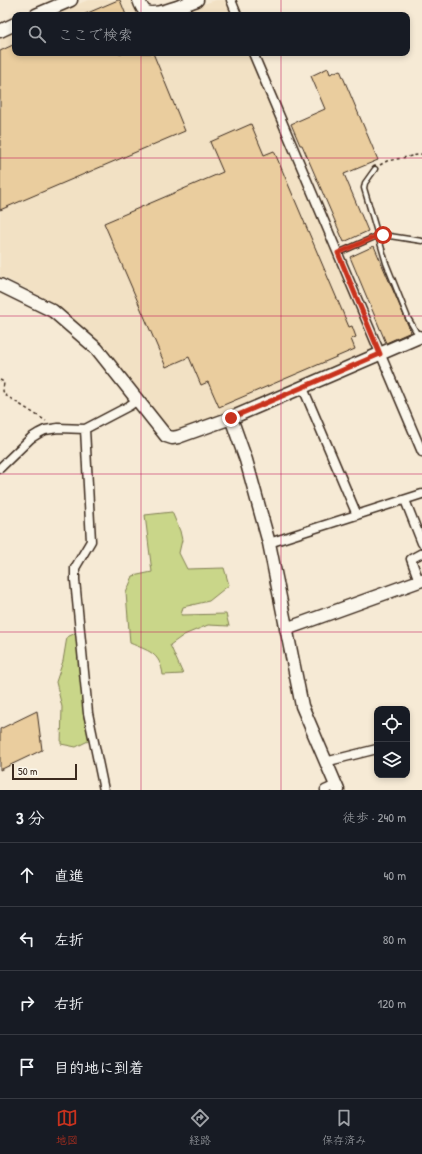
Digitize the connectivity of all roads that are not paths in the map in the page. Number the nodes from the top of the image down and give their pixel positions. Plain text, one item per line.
1 (70, 0) edge
2 (139, 0) edge
3 (197, 0) edge
4 (231, 0) edge
5 (43, 12) edge
6 (147, 12) edge
7 (159, 12) edge
8 (236, 12) edge
9 (12, 25) edge
10 (0, 31) edge
11 (254, 56) edge
12 (375, 168) road end
13 (377, 236) junction
14 (422, 241) edge
15 (338, 253) junction
16 (0, 286) edge
17 (421, 339) edge
18 (380, 354) junction
19 (303, 388) junction
20 (137, 400) junction
21 (231, 418) junction
22 (85, 429) junction
23 (422, 452) edge
24 (0, 468) edge
25 (422, 494) edge
26 (405, 500) junction
27 (357, 515) junction
28 (269, 543) junction
29 (422, 544) edge
30 (422, 554) edge
31 (420, 580) edge
32 (286, 629) junction
33 (374, 750) edge
34 (325, 762) junction
35 (333, 788) edge
36 (104, 790) edge

1 - 5 street
2 - 6 street
3 - 7 street
4 - 8 street
9 - 10 street
11 - 15 street
12 - 13 lane
13 - 14 lane
13 - 15 lane
13 - 17 lane
15 - 18 street
16 - 20 street
17 - 18 street
18 - 19 street
18 - 23 street
19 - 21 street
19 - 27 street
20 - 21 street
20 - 22 street
21 - 28 street
22 - 24 street
22 - 36 street
25 - 26 street
26 - 27 street
26 - 29 street
27 - 28 street
28 - 32 street
30 - 31 street
31 - 32 street
32 - 34 street
33 - 34 street
34 - 35 street

